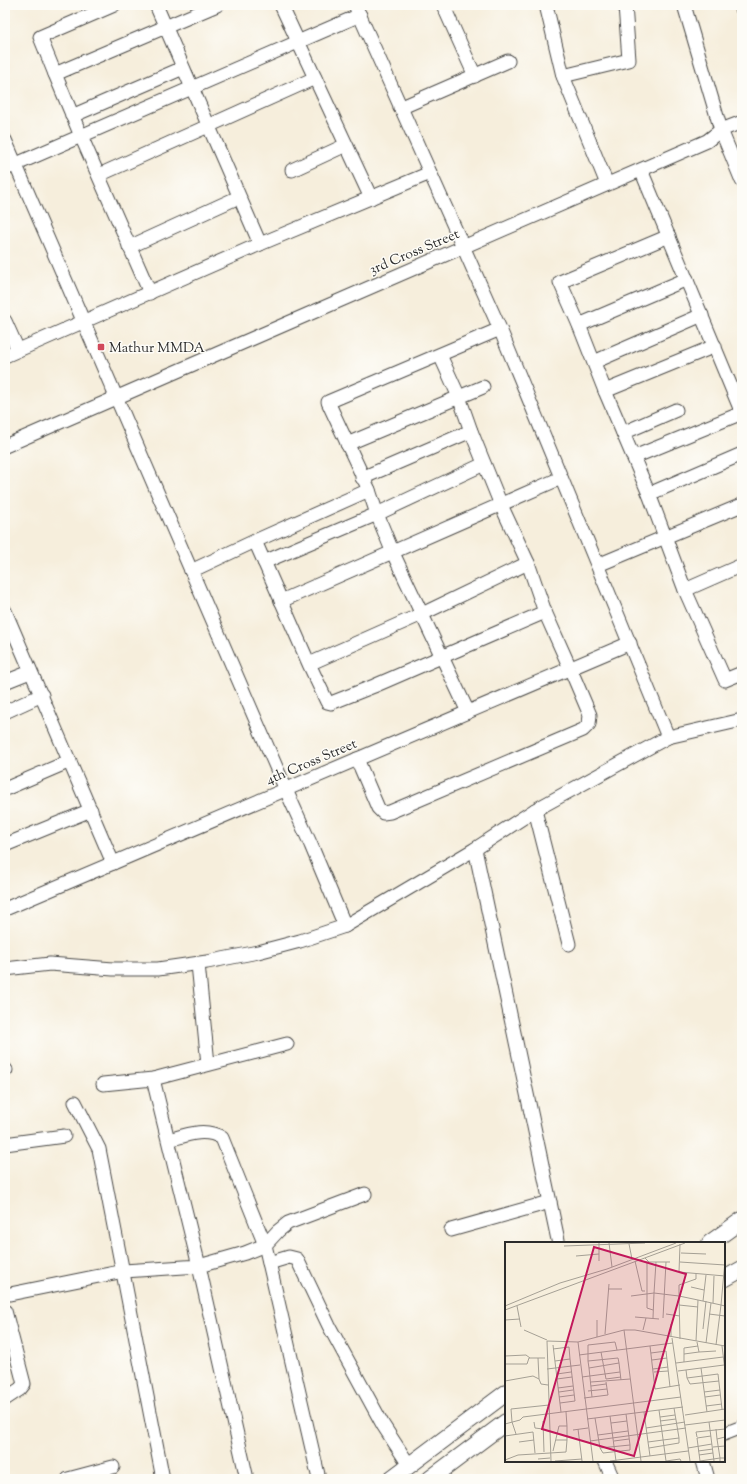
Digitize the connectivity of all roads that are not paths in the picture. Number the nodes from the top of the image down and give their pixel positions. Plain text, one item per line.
1 (114, 5) edge
2 (156, 5) edge
3 (217, 5) edge
4 (281, 5) edge
5 (443, 5) edge
6 (546, 5) edge
7 (625, 5) edge
8 (684, 5) edge
9 (358, 10) edge
10 (166, 27) junction
11 (299, 42) junction
12 (508, 61) dead end
13 (183, 68) junction
14 (55, 74) junction
15 (475, 76) junction
16 (563, 76) junction
17 (315, 78) junction
18 (192, 88) junction
19 (400, 108) junction
20 (72, 116) junction
21 (742, 122) edge
22 (208, 126) junction
23 (721, 130) junction
24 (81, 136) junction
25 (5, 140) edge
26 (346, 146) junction
27 (10, 167) edge
28 (292, 170) dead end
29 (641, 170) junction
30 (430, 173) junction
31 (98, 176) junction
32 (742, 181) edge
33 (607, 184) junction
34 (239, 197) junction
35 (371, 198) junction
36 (669, 236) junction
37 (260, 244) junction
38 (129, 246) junction
39 (464, 247) junction
40 (687, 279) junction
41 (150, 294) junction
42 (702, 316) junction
43 (5, 321) edge
44 (83, 322) junction
45 (579, 325) junction
46 (500, 330) junction
47 (715, 346) junction
48 (18, 350) junction
49 (440, 355) junction
50 (5, 356) edge
51 (594, 362) junction
52 (483, 387) dead end
53 (605, 391) junction
54 (459, 397) junction
55 (116, 398) junction
56 (676, 410) dead end
57 (742, 413) edge
58 (471, 431) junction
59 (623, 433) junction
60 (347, 444) junction
61 (5, 446) edge
62 (742, 454) edge
63 (634, 457) junction
64 (484, 464) junction
65 (362, 478) junction
66 (562, 478) junction
67 (369, 490) junction
68 (649, 494) junction
69 (501, 505) junction
70 (742, 505) edge
71 (377, 514) junction
72 (665, 537) junction
73 (255, 541) junction
74 (393, 553) junction
75 (264, 562) junction
76 (528, 563) junction
77 (598, 565) junction
78 (742, 565) edge
79 (191, 572) junction
80 (685, 590) junction
81 (281, 601) junction
82 (5, 611) edge
83 (545, 612) junction
84 (422, 614) junction
85 (630, 642) junction
86 (442, 656) junction
87 (309, 664) junction
88 (570, 668) junction
89 (30, 672) junction
90 (742, 673) edge
91 (5, 682) edge
92 (42, 695) junction
93 (5, 712) edge
94 (468, 712) junction
95 (742, 720) edge
96 (668, 737) junction
97 (357, 759) junction
98 (70, 761) junction
99 (5, 789) edge
100 (286, 790) junction
101 (91, 810) junction
102 (535, 810) junction
103 (5, 845) edge
104 (475, 849) junction
105 (113, 863) junction
106 (5, 909) edge
107 (344, 926) junction
108 (569, 944) dead end
109 (198, 964) junction
110 (5, 969) edge
111 (287, 1044) dead end
112 (208, 1064) junction
113 (153, 1079) junction
114 (103, 1084) dead end
115 (75, 1102) dead end
116 (64, 1136) dead end
117 (169, 1140) junction
118 (5, 1144) edge
119 (365, 1194) dead end
120 (550, 1202) junction
121 (742, 1220) edge
122 (451, 1230) dead end
123 (558, 1240) dead end
124 (711, 1242) edge
125 (265, 1245) junction
126 (270, 1263) junction
127 (199, 1266) junction
128 (742, 1268) edge
129 (124, 1271) junction
130 (725, 1278) edge
131 (5, 1296) edge
132 (5, 1311) edge
133 (505, 1393) edge
134 (5, 1399) edge
135 (505, 1423) edge
136 (742, 1427) edge
137 (725, 1434) edge
138 (605, 1462) edge
139 (703, 1462) edge
140 (409, 1465) junction
141 (113, 1467) dead end
142 (435, 1478) edge
143 (68, 1479) edge
144 (163, 1479) edge
145 (247, 1479) edge
146 (319, 1479) edge
147 (390, 1479) edge
148 (613, 1479) edge
149 (708, 1479) edge

1 - 14 street
2 - 10 street
3 - 10 street
4 - 11 street
5 - 15 street
6 - 16 street
7 - 16 street
8 - 23 street
9 - 11 street
9 - 19 street
10 - 13 street
10 - 14 street
11 - 17 street
11 - 18 street
12 - 15 street
13 - 18 street
13 - 20 street
14 - 20 street
15 - 19 street
16 - 33 street
17 - 22 street
17 - 26 street
18 - 22 street
18 - 24 street
19 - 30 street
20 - 24 street
21 - 23 street, 3rd Cross Street
22 - 31 street
22 - 34 street
23 - 29 street, 3rd Cross Street
23 - 32 street
24 - 27 street
24 - 31 street
25 - 27 street
26 - 28 street
26 - 35 street
27 - 44 street
29 - 33 street, 3rd Cross Street
29 - 36 street
30 - 35 street
30 - 39 street
31 - 38 street
33 - 39 street, 3rd Cross Street
34 - 37 street
34 - 38 street
35 - 37 street
36 - 40 street
36 - 45 street
37 - 41 street
38 - 41 street
39 - 46 street
39 - 55 street, 3rd Cross Street
40 - 42 street
40 - 45 street
41 - 44 street
42 - 47 street
42 - 51 street
43 - 48 street
44 - 48 street
44 - 55 street
45 - 51 street
46 - 49 street
46 - 66 street
47 - 53 street
47 - 57 street
48 - 50 street
49 - 54 street
49 - 60 street
51 - 53 street
52 - 54 street
53 - 59 street
54 - 58 street
54 - 60 street
55 - 61 street, 3rd Cross Street
55 - 79 street
56 - 59 street
57 - 63 street
58 - 64 street
58 - 65 street
59 - 63 street
60 - 65 street
62 - 68 street
63 - 68 street
64 - 69 street
64 - 71 street
65 - 67 street
66 - 69 street
66 - 77 street
67 - 71 street
67 - 73 street
68 - 72 street
69 - 74 street
69 - 76 street
70 - 72 street
71 - 74 street
71 - 75 street
72 - 77 street
72 - 80 street
73 - 75 street
73 - 79 street
74 - 81 street
74 - 84 street
75 - 81 street
76 - 83 street
76 - 84 street
77 - 85 street
78 - 80 street
79 - 100 street
80 - 90 street
81 - 87 street
82 - 89 street
83 - 86 street
83 - 88 street
84 - 86 street
84 - 87 street
85 - 88 street, 4th Cross Street
85 - 96 street
86 - 87 street
86 - 94 street
88 - 94 street, 4th Cross Street
88 - 97 street
89 - 91 street
89 - 92 street
92 - 93 street
92 - 98 street
94 - 97 street, 4th Cross Street
95 - 96 street
96 - 102 street
97 - 100 street, 4th Cross Street
98 - 99 street
98 - 101 street
100 - 105 street, 4th Cross Street
100 - 107 street
101 - 103 street
101 - 105 street
102 - 104 street
102 - 108 street
104 - 107 street
104 - 120 street
105 - 106 street, 4th Cross Street
107 - 109 street
109 - 110 street
109 - 112 street
111 - 112 street
112 - 113 street
113 - 114 street
113 - 117 street
115 - 129 street
116 - 118 street
117 - 125 street
117 - 127 street
119 - 125 street
120 - 122 street
120 - 123 street
121 - 124 main road
125 - 126 street
125 - 127 street
126 - 140 street
126 - 146 street
127 - 129 street
127 - 145 street
128 - 130 main road
129 - 131 street
129 - 144 street
132 - 134 street
133 - 140 main road
135 - 142 main road
136 - 137 street
138 - 148 street
139 - 149 street
140 - 147 main road
141 - 143 street

